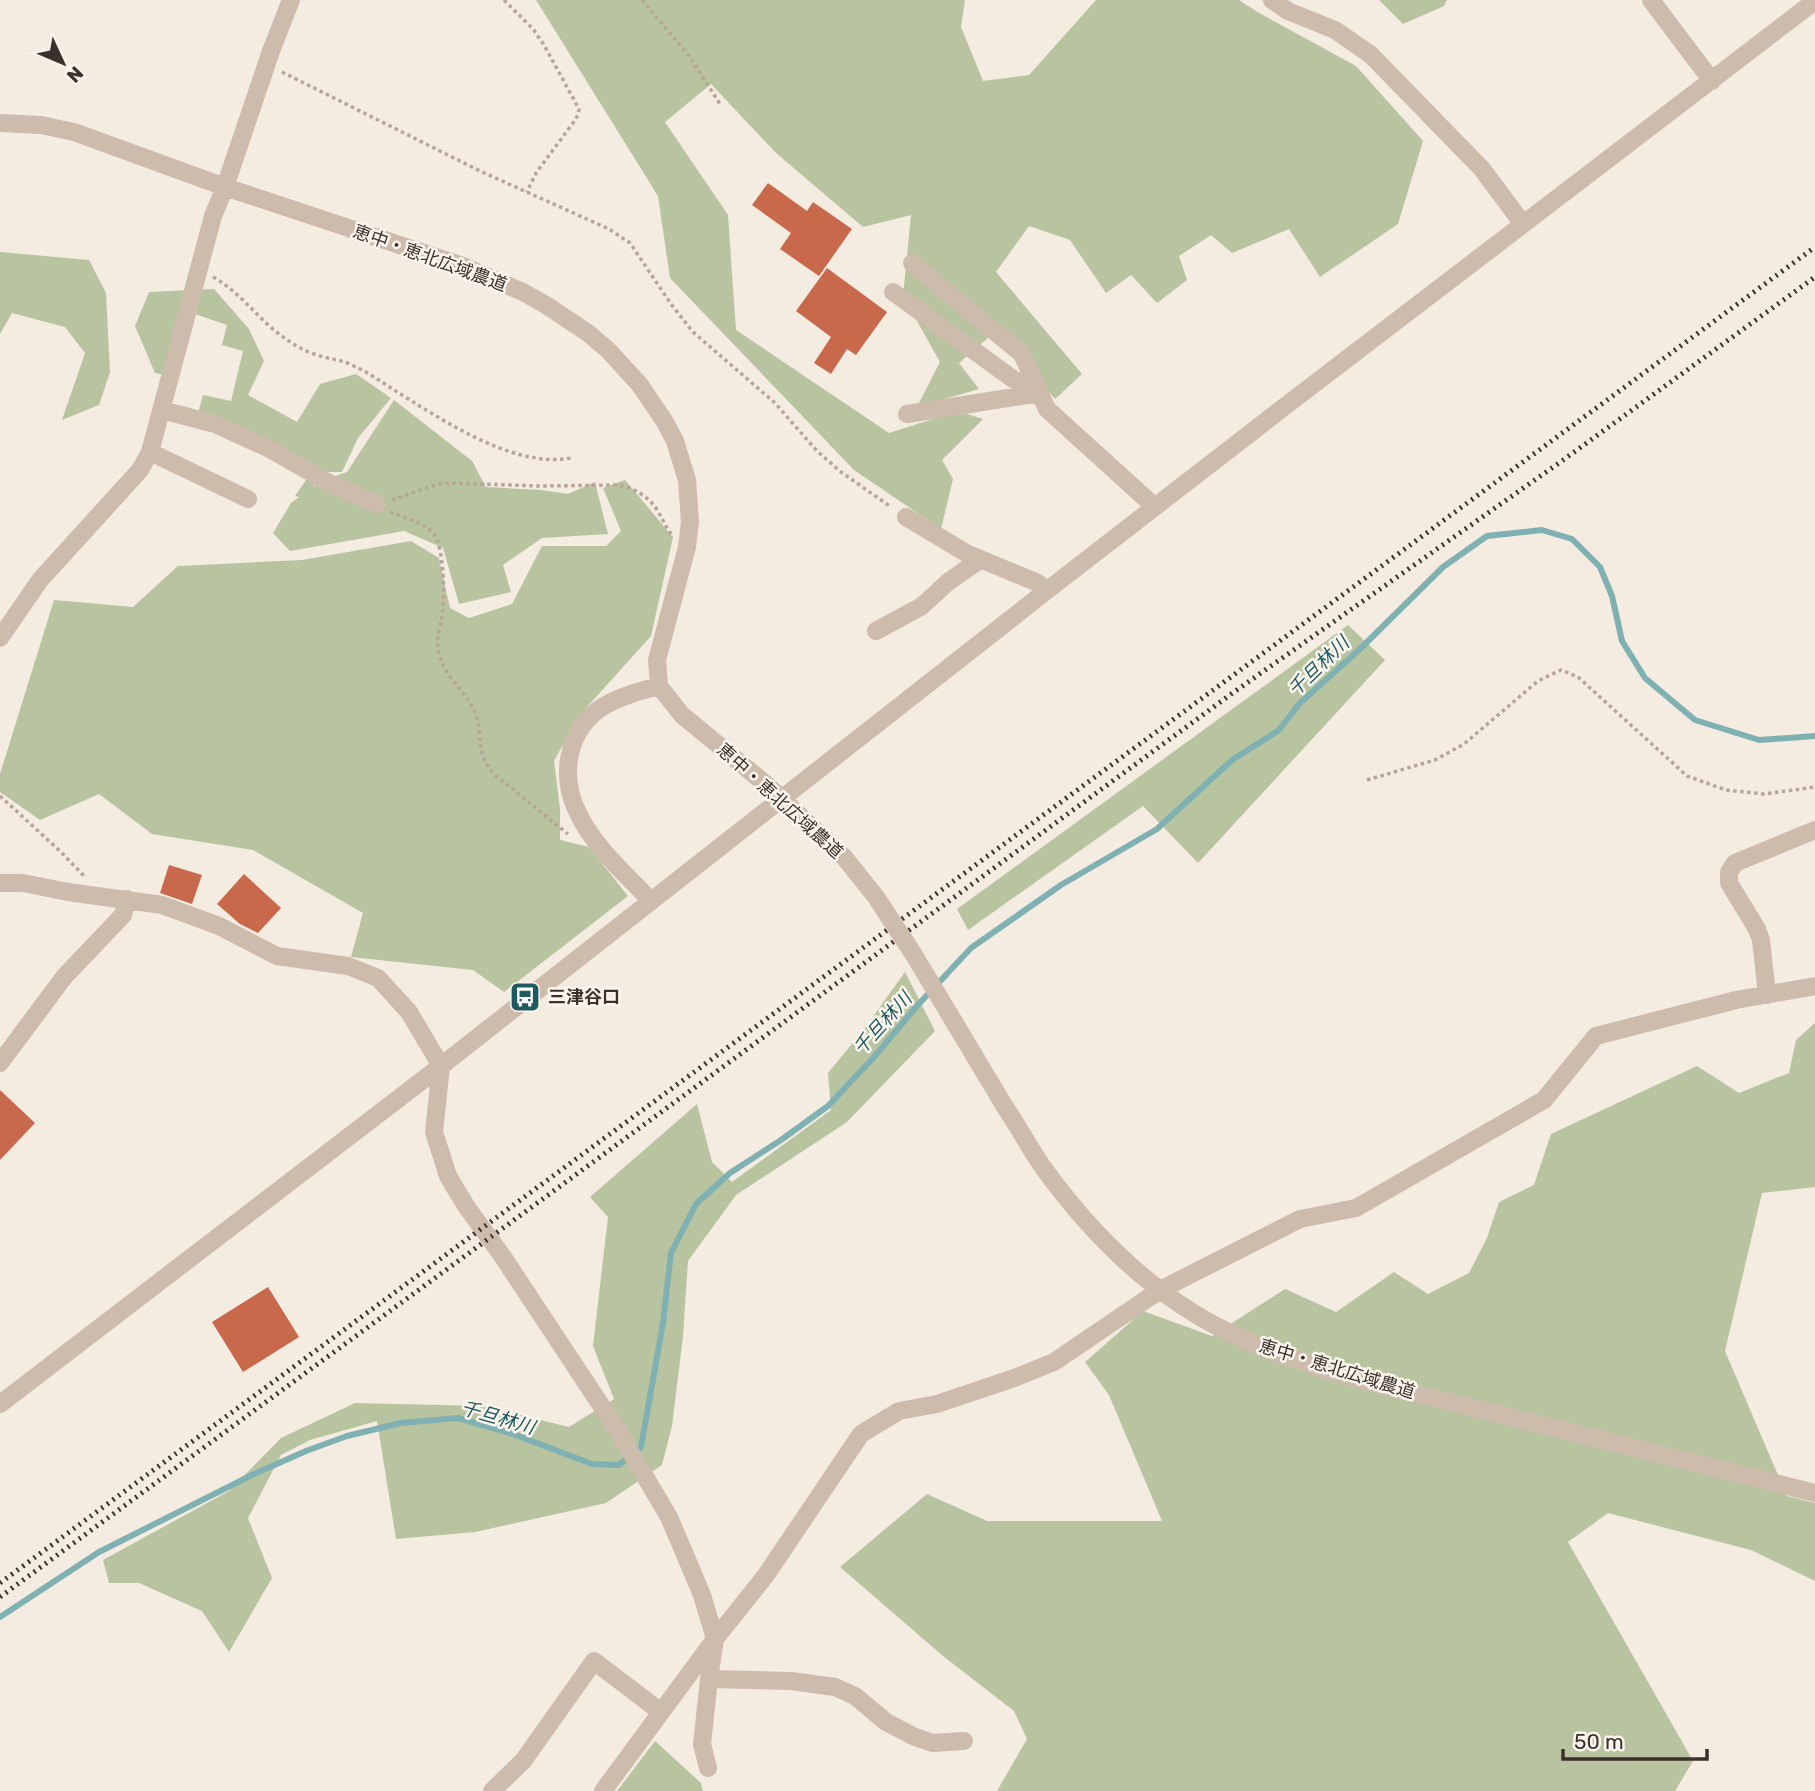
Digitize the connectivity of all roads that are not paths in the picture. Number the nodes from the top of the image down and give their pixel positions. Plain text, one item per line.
1 (291, 0) edge
2 (1272, 0) edge
3 (1651, 0) edge
4 (1815, 1) edge
5 (1712, 81) junction
6 (0, 123) edge
7 (225, 187) junction
8 (1523, 224) junction
9 (912, 263) dead end
10 (893, 292) dead end
11 (1040, 393) junction
12 (162, 410) junction
13 (907, 414) dead end
14 (150, 452) junction
15 (248, 499) dead end
16 (377, 504) road end
17 (1155, 507) junction
18 (906, 517) road end
19 (981, 559) junction
20 (1045, 592) junction
21 (876, 631) dead end
22 (0, 638) edge
23 (659, 686) junction
24 (1815, 830) edge
25 (0, 883) edge
26 (127, 900) junction
27 (651, 901) junction
28 (1815, 986) edge
29 (1767, 995) junction
30 (0, 1063) edge
31 (441, 1066) junction
32 (1160, 1290) junction
33 (0, 1404) edge
34 (1815, 1493) edge
35 (715, 1639) junction
36 (709, 1679) junction
37 (661, 1712) junction
38 (964, 1741) dead end
39 (708, 1768) dead end
40 (492, 1791) edge
41 (603, 1791) edge

1 - 7 street
2 - 8 street
3 - 5 street
4 - 5 street
5 - 8 street
6 - 7 street, 恵中・恵北広域農道
7 - 12 street
7 - 23 street, 恵中・恵北広域農道
8 - 17 street
9 - 11 street
10 - 11 street
11 - 13 street
11 - 17 street
12 - 14 street
12 - 16 street
14 - 15 street
14 - 22 street
17 - 20 street
18 - 19 street
19 - 20 street
19 - 21 street
20 - 27 street
23 - 27 street
23 - 32 street, 恵中・恵北広域農道, bridge
24 - 29 street
25 - 26 street
26 - 30 street
26 - 31 street
27 - 31 street
28 - 29 street
29 - 32 street
31 - 33 street
31 - 35 street
32 - 34 street, 恵中・恵北広域農道
32 - 35 street
35 - 36 street
35 - 37 street
36 - 38 street
36 - 39 street
37 - 40 street
37 - 41 street

